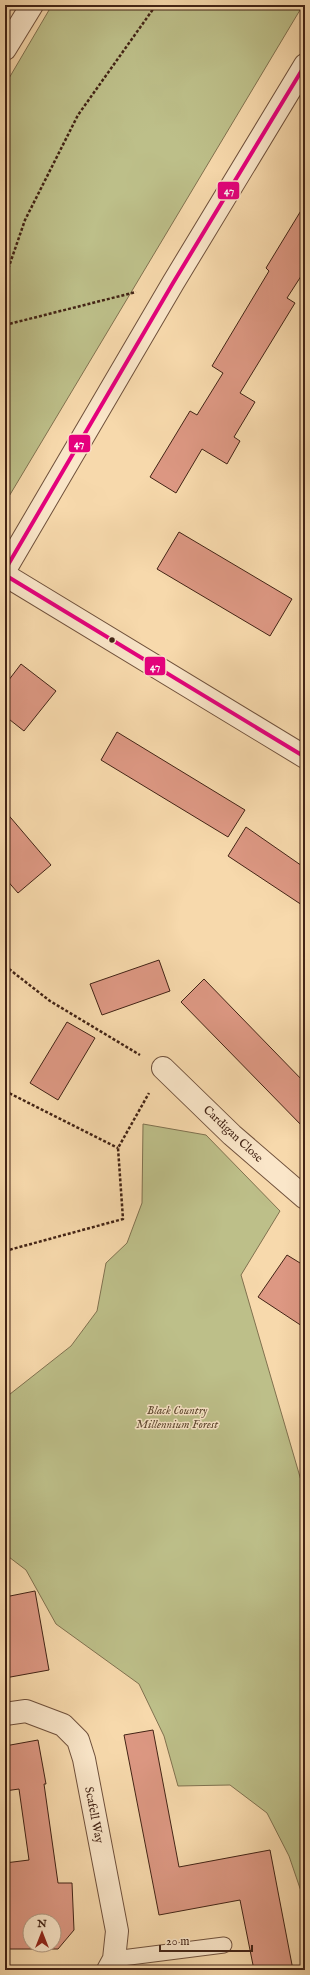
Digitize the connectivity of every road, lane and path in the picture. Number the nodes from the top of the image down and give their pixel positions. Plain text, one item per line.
1 (32, 5) edge
2 (156, 5) edge
3 (5, 49) edge
4 (305, 65) edge
5 (5, 278) edge
6 (173, 283) junction
7 (5, 325) edge
8 (5, 570) edge
9 (5, 575) edge
10 (303, 751) edge
11 (9, 969) dead end
12 (163, 1068) junction
13 (5, 1091) edge
14 (118, 1148) junction
15 (305, 1198) edge
16 (5, 1251) edge
17 (5, 1714) edge
18 (224, 1945) dead end
19 (111, 1964) edge

1 - 3 street
2 - 5 path
4 - 6 street
6 - 7 path
6 - 8 street
9 - 10 street
11 - 12 path
12 - 14 path
12 - 15 street, Cardigan Close
13 - 14 path
14 - 16 path
17 - 19 street, Scafell Way
18 - 19 lane

